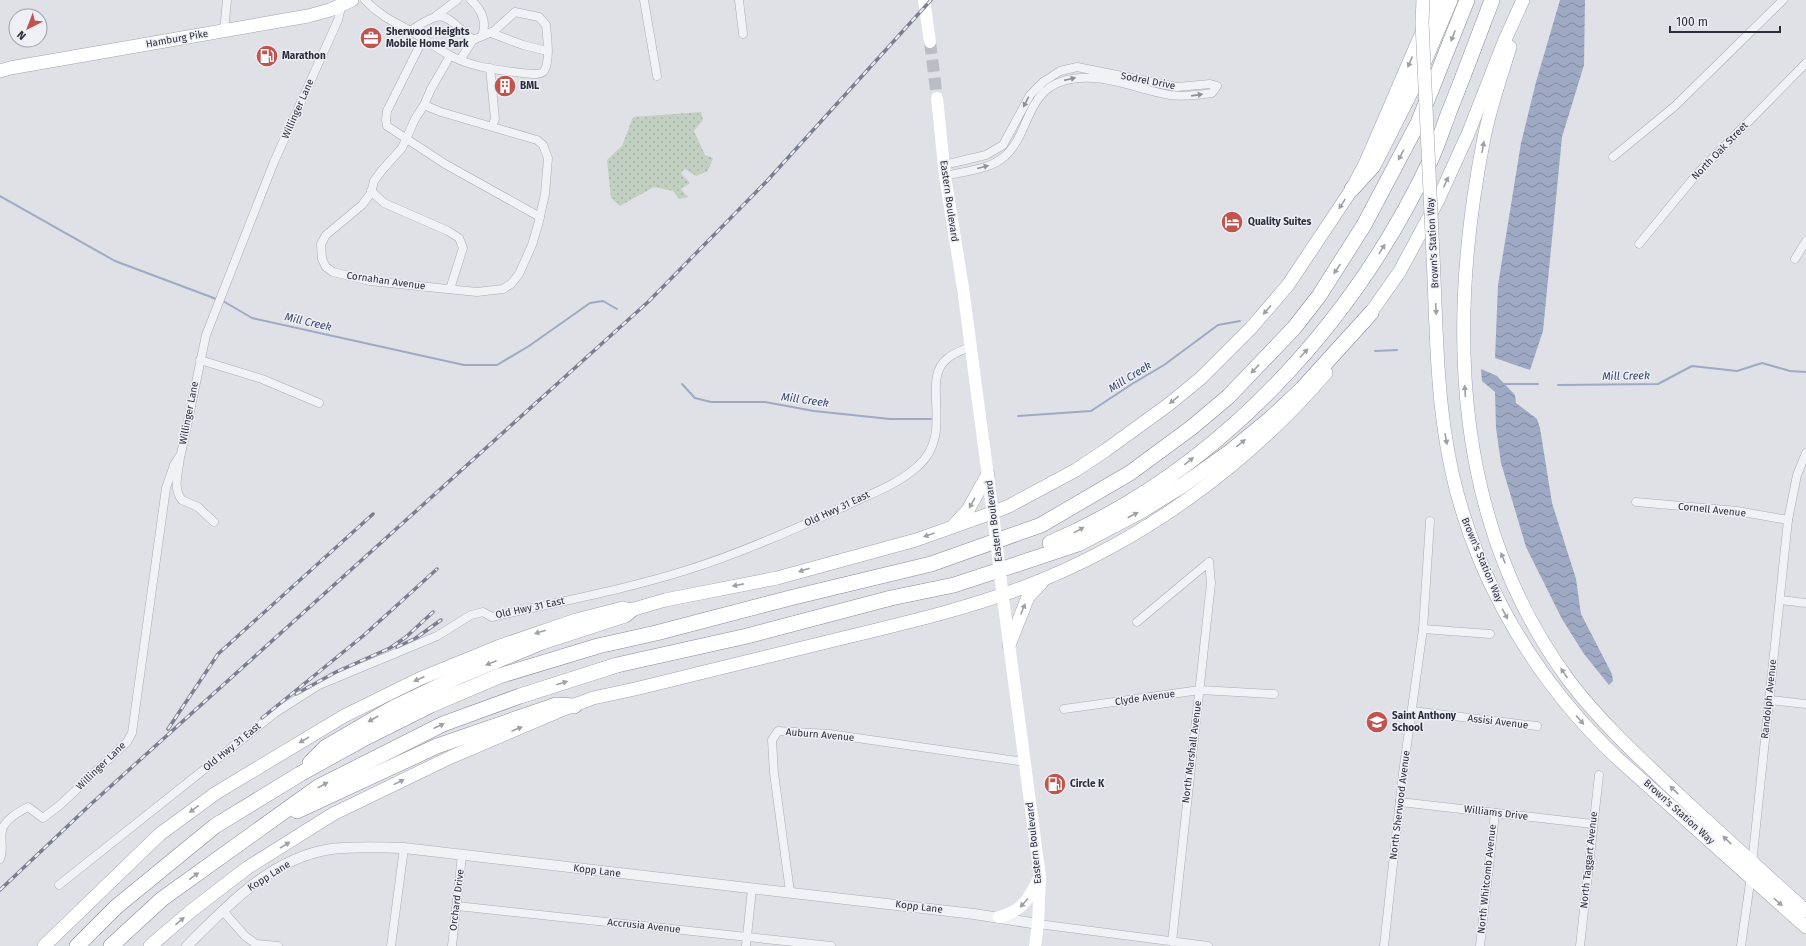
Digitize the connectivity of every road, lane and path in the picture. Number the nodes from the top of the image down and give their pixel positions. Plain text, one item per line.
1 (227, 0) edge
2 (365, 0) edge
3 (457, 0) edge
4 (471, 0) edge
5 (644, 0) edge
6 (739, 0) edge
7 (924, 0) edge
8 (1423, 0) edge
9 (1436, 0) edge
10 (1450, 0) edge
11 (1467, 0) edge
12 (1492, 0) edge
13 (1783, 0) edge
14 (347, 2) edge
15 (1522, 3) edge
16 (436, 16) junction
17 (224, 31) junction
18 (410, 31) junction
19 (491, 33) junction
20 (743, 34) dead end
21 (482, 36) junction
22 (424, 39) junction
23 (474, 40) junction
24 (930, 42) tunnel mouth
25 (547, 51) junction
26 (450, 56) junction
27 (460, 60) junction
28 (1806, 63) edge
29 (490, 68) junction
30 (0, 71) edge
31 (657, 76) dead end
32 (936, 98) tunnel mouth
33 (424, 105) junction
34 (492, 126) junction
35 (407, 140) junction
36 (1613, 157) dead end
37 (944, 171) junction
38 (1352, 189) junction
39 (372, 191) junction
40 (540, 217) junction
41 (1806, 241) edge
42 (1639, 244) dead end
43 (1795, 259) dead end
44 (450, 290) junction
45 (1371, 312) junction
46 (970, 347) junction
47 (200, 360) junction
48 (319, 403) dead end
49 (181, 454) junction
50 (1806, 454) edge
51 (988, 474) junction
52 (1636, 502) dead end
53 (993, 518) junction
54 (1788, 520) junction
55 (1430, 521) dead end
56 (214, 522) dead end
57 (950, 528) junction
58 (1047, 577) junction
59 (954, 585) junction
60 (1002, 593) junction
61 (1780, 600) junction
62 (1806, 603) edge
63 (632, 610) junction
64 (1137, 622) dead end
65 (1423, 629) junction
66 (1490, 634) dead end
67 (1009, 645) junction
68 (1200, 690) junction
69 (1274, 694) dead end
70 (1770, 700) junction
71 (1806, 704) edge
72 (574, 706) junction
73 (1064, 709) dead end
74 (1412, 711) junction
75 (1537, 726) dead end
76 (1025, 762) junction
77 (300, 774) junction
78 (1599, 775) dead end
79 (1400, 802) junction
80 (1495, 813) junction
81 (1593, 824) junction
82 (262, 827) junction
83 (404, 848) junction
84 (462, 855) junction
85 (0, 859) edge
86 (1752, 863) junction
87 (1750, 876) junction
88 (1040, 877) junction
89 (59, 886) dead end
90 (752, 889) junction
91 (790, 892) junction
92 (456, 906) junction
93 (223, 911) junction
94 (1806, 911) edge
95 (999, 917) junction
96 (1038, 924) junction
97 (1806, 927) edge
98 (747, 937) junction
99 (1172, 942) junction
100 (1149, 943) edge
101 (256, 945) edge
102 (44, 946) edge
103 (77, 946) edge
104 (111, 946) edge
105 (150, 946) edge
106 (187, 946) edge
107 (278, 946) edge
108 (391, 946) edge
109 (452, 946) edge
110 (746, 946) edge
111 (831, 946) edge
112 (1035, 946) edge
113 (1208, 946) edge
114 (1384, 946) edge
115 (1480, 946) edge
116 (1580, 946) edge
117 (1742, 946) edge

1 - 17 street
2 - 18 street
3 - 16 street
4 - 21 street
5 - 31 street
6 - 20 street
7 - 24 main road
8 -> 87 main road, Brown's Station Way, bridge
9 -> 38 main road
10 - 38 highway
11 -> 77 highway
59 -> 12 highway
13 - 36 street
14 - 17 main road, Hamburg Pike
14 - 47 street, Willinger Lane
45 -> 15 main road
86 -> 15 main road, Brown's Station Way
16 - 18 street
16 - 23 street
17 - 30 main road, Hamburg Pike
18 - 22 street
19 - 21 street
19 - 25 street
19 - 25 street
21 - 23 street
22 - 26 street
22 - 35 street
23 - 27 street
25 - 29 street
26 - 27 street
26 - 33 street, Cornahan Avenue
27 - 29 street
28 - 42 street, North Oak Street
29 - 34 street
32 - 37 main road, Eastern Boulevard
33 - 34 street, Cornahan Avenue
33 - 35 street, Cornahan Avenue
34 - 40 street, Cornahan Avenue
35 - 39 street, Cornahan Avenue
35 - 40 street
37 -> 37 street, Sodrel Drive
37 - 46 main road, Eastern Boulevard
38 -> 53 main road
39 - 44 street
39 - 44 street, Cornahan Avenue
40 - 44 street, Cornahan Avenue
41 - 43 street
45 - 58 main road
59 -> 45 highway
46 - 51 main road, Eastern Boulevard
46 - 89 street, Old Hwy 31 East
47 - 48 street
47 - 49 street, Willinger Lane
49 - 56 street
49 - 85 street, Willinger Lane
50 - 54 street, Randolph Avenue
51 - 53 main road, Eastern Boulevard
51 -> 57 main road
52 - 54 street, Cornell Avenue
53 - 57 main road
53 - 60 main road, Eastern Boulevard, bridge
54 - 61 street, Randolph Avenue
55 - 65 street, North Sherwood Avenue
57 -> 63 main road
58 - 60 main road
67 -> 58 main road
82 -> 59 highway
60 - 67 main road, Eastern Boulevard
60 - 72 main road
61 - 62 street
61 - 70 street, Randolph Avenue
63 -> 77 highway
63 -> 102 main road
64 - 68 street, North Marshall Avenue
65 - 66 street
65 - 74 street, North Sherwood Avenue
67 - 76 main road, Eastern Boulevard
68 - 69 street, Clyde Avenue
68 - 73 street, Clyde Avenue
68 - 99 street, North Marshall Avenue
70 - 71 street
70 - 86 street, Randolph Avenue
72 - 82 highway
105 -> 72 main road
74 - 75 street, Assisi Avenue
74 - 79 street, North Sherwood Avenue
76 - 88 main road, Eastern Boulevard
76 - 91 street, Auburn Avenue
77 - 103 highway
78 - 81 street, North Taggart Avenue
79 - 80 street, Williams Drive
79 - 114 street, North Sherwood Avenue
80 - 81 street, Williams Drive
80 - 115 street, North Whitcomb Avenue
81 - 116 street, North Taggart Avenue
104 -> 82 highway
83 - 84 street, Kopp Lane
83 - 93 street, Kopp Lane
83 - 108 street
84 - 90 street, Kopp Lane
84 - 92 street, Orchard Drive
86 - 87 street, Randolph Avenue
86 - 94 main road, Brown's Station Way
87 -> 97 main road, Brown's Station Way
87 - 117 street, Randolph Avenue
88 -> 95 main road
88 - 96 main road, Eastern Boulevard
90 - 91 street, Kopp Lane
90 - 98 street
91 - 95 street, Kopp Lane
92 - 98 street, Accrusia Avenue
92 - 109 street, Orchard Drive
93 - 101 street
93 - 106 street, Kopp Lane
95 - 96 street, Kopp Lane
96 - 100 street
96 - 112 main road, Eastern Boulevard
98 - 110 street
98 - 111 street, Accrusia Avenue
99 - 100 street
99 - 113 street
101 - 107 street

